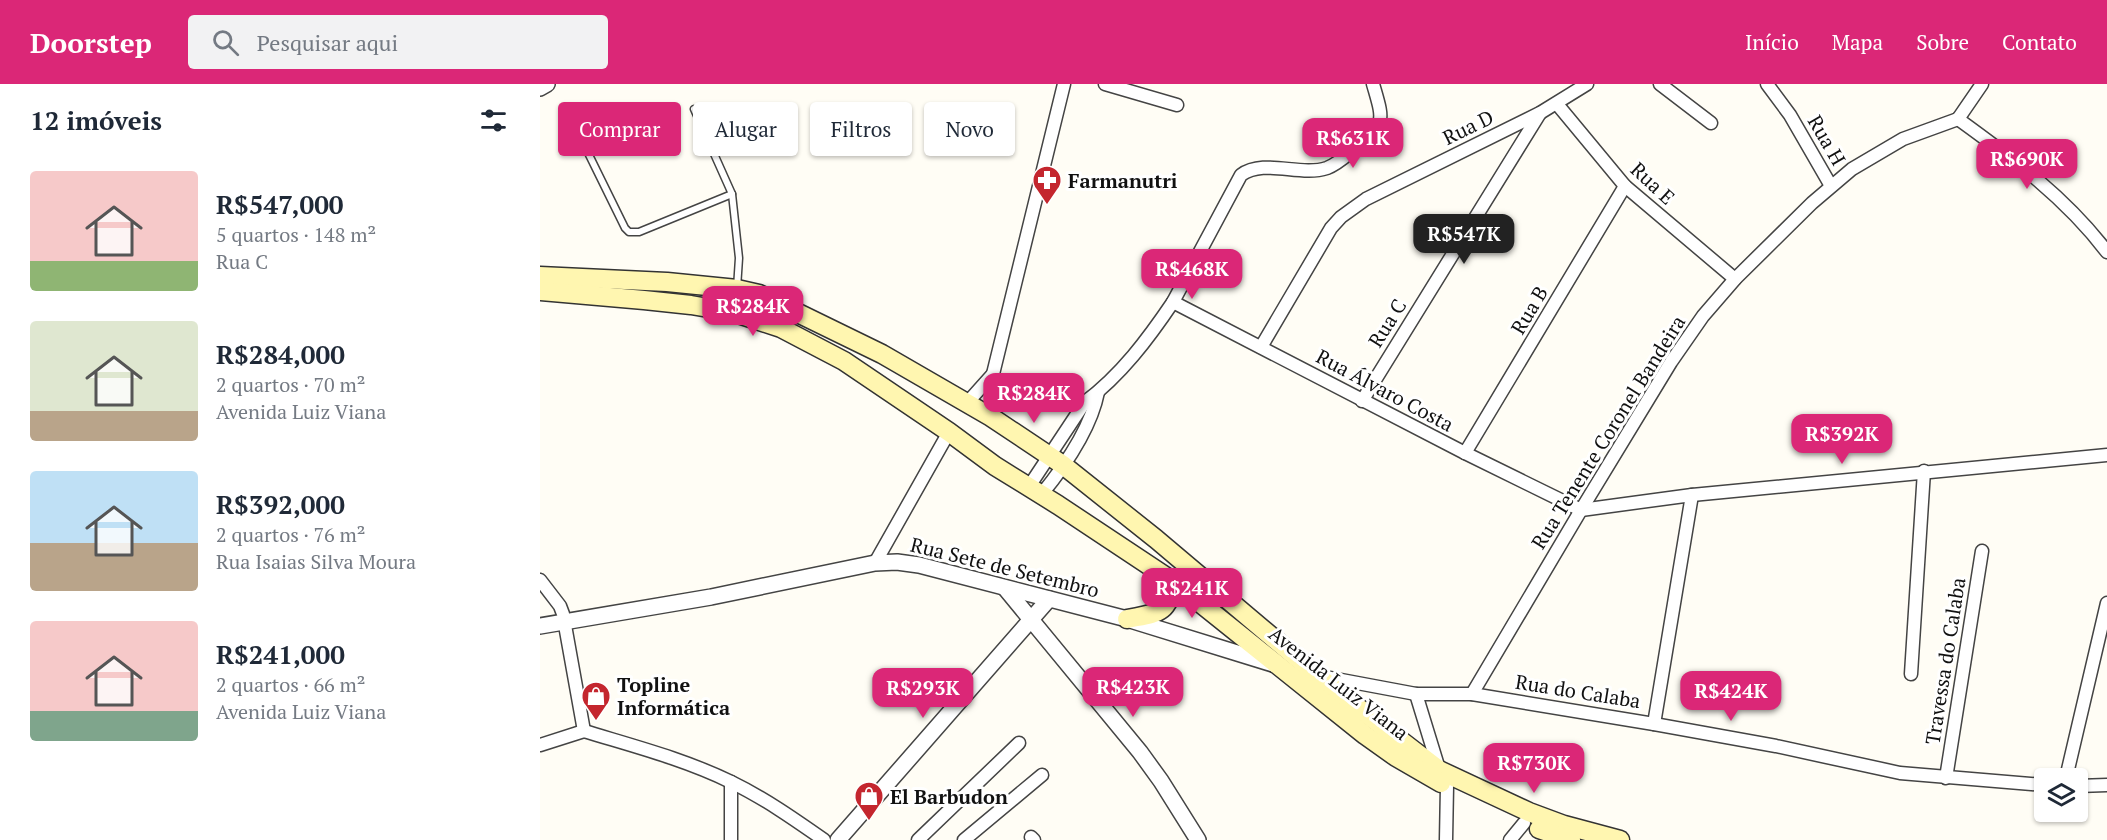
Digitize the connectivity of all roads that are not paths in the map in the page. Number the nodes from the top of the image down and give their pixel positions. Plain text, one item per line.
1 (547, 84) edge
2 (1064, 84) edge
3 (1105, 84) edge
4 (1373, 84) edge
5 (1587, 84) edge
6 (1660, 84) edge
7 (1767, 84) edge
8 (1982, 84) edge
9 (540, 88) edge
10 (1557, 104) junction
11 (1177, 105) dead end
12 (1540, 113) junction
13 (1958, 118) junction
14 (1711, 123) dead end
15 (590, 156) edge
16 (715, 156) edge
17 (1625, 186) junction
18 (1831, 186) junction
19 (732, 194) junction
20 (2107, 252) edge
21 (540, 276) edge
22 (1735, 279) junction
23 (737, 289) junction
24 (540, 291) edge
25 (1173, 302) junction
26 (732, 312) junction
27 (1261, 347) junction
28 (993, 374) junction
29 (1362, 400) junction
30 (967, 403) junction
31 (991, 417) junction
32 (949, 432) junction
33 (1465, 453) junction
34 (2107, 455) edge
35 (1057, 461) junction
36 (1924, 471) junction
37 (1035, 491) junction
38 (1692, 495) junction
39 (1581, 510) junction
40 (1982, 550) dead end
41 (875, 563) junction
42 (540, 580) edge
43 (1174, 582) junction
44 (1005, 588) junction
45 (1049, 599) junction
46 (2107, 603) edge
47 (1127, 619) junction
48 (1032, 620) junction
49 (565, 622) junction
50 (540, 626) edge
51 (1278, 666) junction
52 (1911, 674) dead end
53 (1317, 675) junction
54 (1416, 694) junction
55 (1472, 694) junction
56 (1654, 723) junction
57 (584, 731) junction
58 (1018, 742) dead end
59 (540, 745) edge
60 (2068, 768) edge
61 (1439, 770) junction
62 (1042, 775) dead end
63 (1946, 778) junction
64 (731, 782) junction
65 (2034, 784) edge
66 (2107, 785) edge
67 (1448, 786) junction
68 (2088, 786) edge
69 (1524, 823) junction
70 (731, 840) edge
71 (824, 840) edge
72 (838, 840) edge
73 (918, 840) edge
74 (964, 840) edge
75 (1198, 840) edge
76 (1446, 840) edge
77 (1510, 840) edge
78 (1571, 840) edge
79 (1620, 840) edge

1 - 9 street
2 - 28 street
3 - 11 street
4 - 25 street
5 - 10 street, Rua D
6 - 14 street
7 - 18 street, Rua H
8 - 13 street
10 - 12 street, Rua D
10 - 17 street, Rua E
12 - 27 street, Rua D
12 - 29 street, Rua C
13 - 18 street, Rua Tenente Coronel Bandeira
13 - 20 street
15 - 19 lane
16 - 19 lane
17 - 22 street, Rua E
17 - 33 street, Rua B
18 - 22 street, Rua Tenente Coronel Bandeira
19 - 23 lane
21 - 23 main road, Avenida Luiz Viana
22 - 39 street, Rua Tenente Coronel Bandeira
23 - 26 main road
23 - 30 main road, Avenida Luiz Viana
24 - 26 main road, Avenida Luiz Viana
25 - 27 street, Rua Álvaro Costa
25 - 35 street
26 - 32 main road, Avenida Luiz Viana
27 - 29 street, Rua Álvaro Costa
28 - 30 street
28 - 31 street
29 - 33 street, Rua Álvaro Costa
30 - 31 main road, Avenida Luiz Viana
31 - 35 main road, Avenida Luiz Viana
32 - 37 main road, Avenida Luiz Viana
32 - 41 street
33 - 39 street, Rua Álvaro Costa
34 - 36 street
35 - 37 street
35 - 53 main road, Avenida Luiz Viana
36 - 38 street
36 - 52 street
37 - 43 main road, Avenida Luiz Viana
38 - 39 street
38 - 56 street
39 - 55 street, Rua Tenente Coronel Bandeira
40 - 63 street, Travessa do Calaba
41 - 44 street, Rua Sete de Setembro
41 - 49 street, Rua Sete de Setembro
42 - 49 street
43 - 47 main road
43 - 51 main road, Avenida Luiz Viana
44 - 45 street, Rua Sete de Setembro
44 - 48 street
45 - 47 street, Rua Sete de Setembro
45 - 48 street
46 - 60 street
47 - 51 street, Rua Sete de Setembro
48 - 72 street
48 - 75 street
49 - 50 street, Rua Sete de Setembro
49 - 57 street
51 - 67 main road, Avenida Luiz Viana
53 - 54 street, Rua do Calaba
53 - 61 main road, Avenida Luiz Viana
54 - 55 street, Rua do Calaba
54 - 61 street
55 - 56 street, Rua do Calaba
56 - 63 street, Rua do Calaba
57 - 59 street
57 - 64 street
58 - 73 street
61 - 79 main road, Avenida Luiz Viana
62 - 74 street
63 - 65 street, Rua do Calaba
64 - 70 street
64 - 71 street
66 - 68 street
67 - 69 main road, Avenida Luiz Viana
67 - 76 street
69 - 77 street
69 - 78 main road, Avenida Luiz Viana

